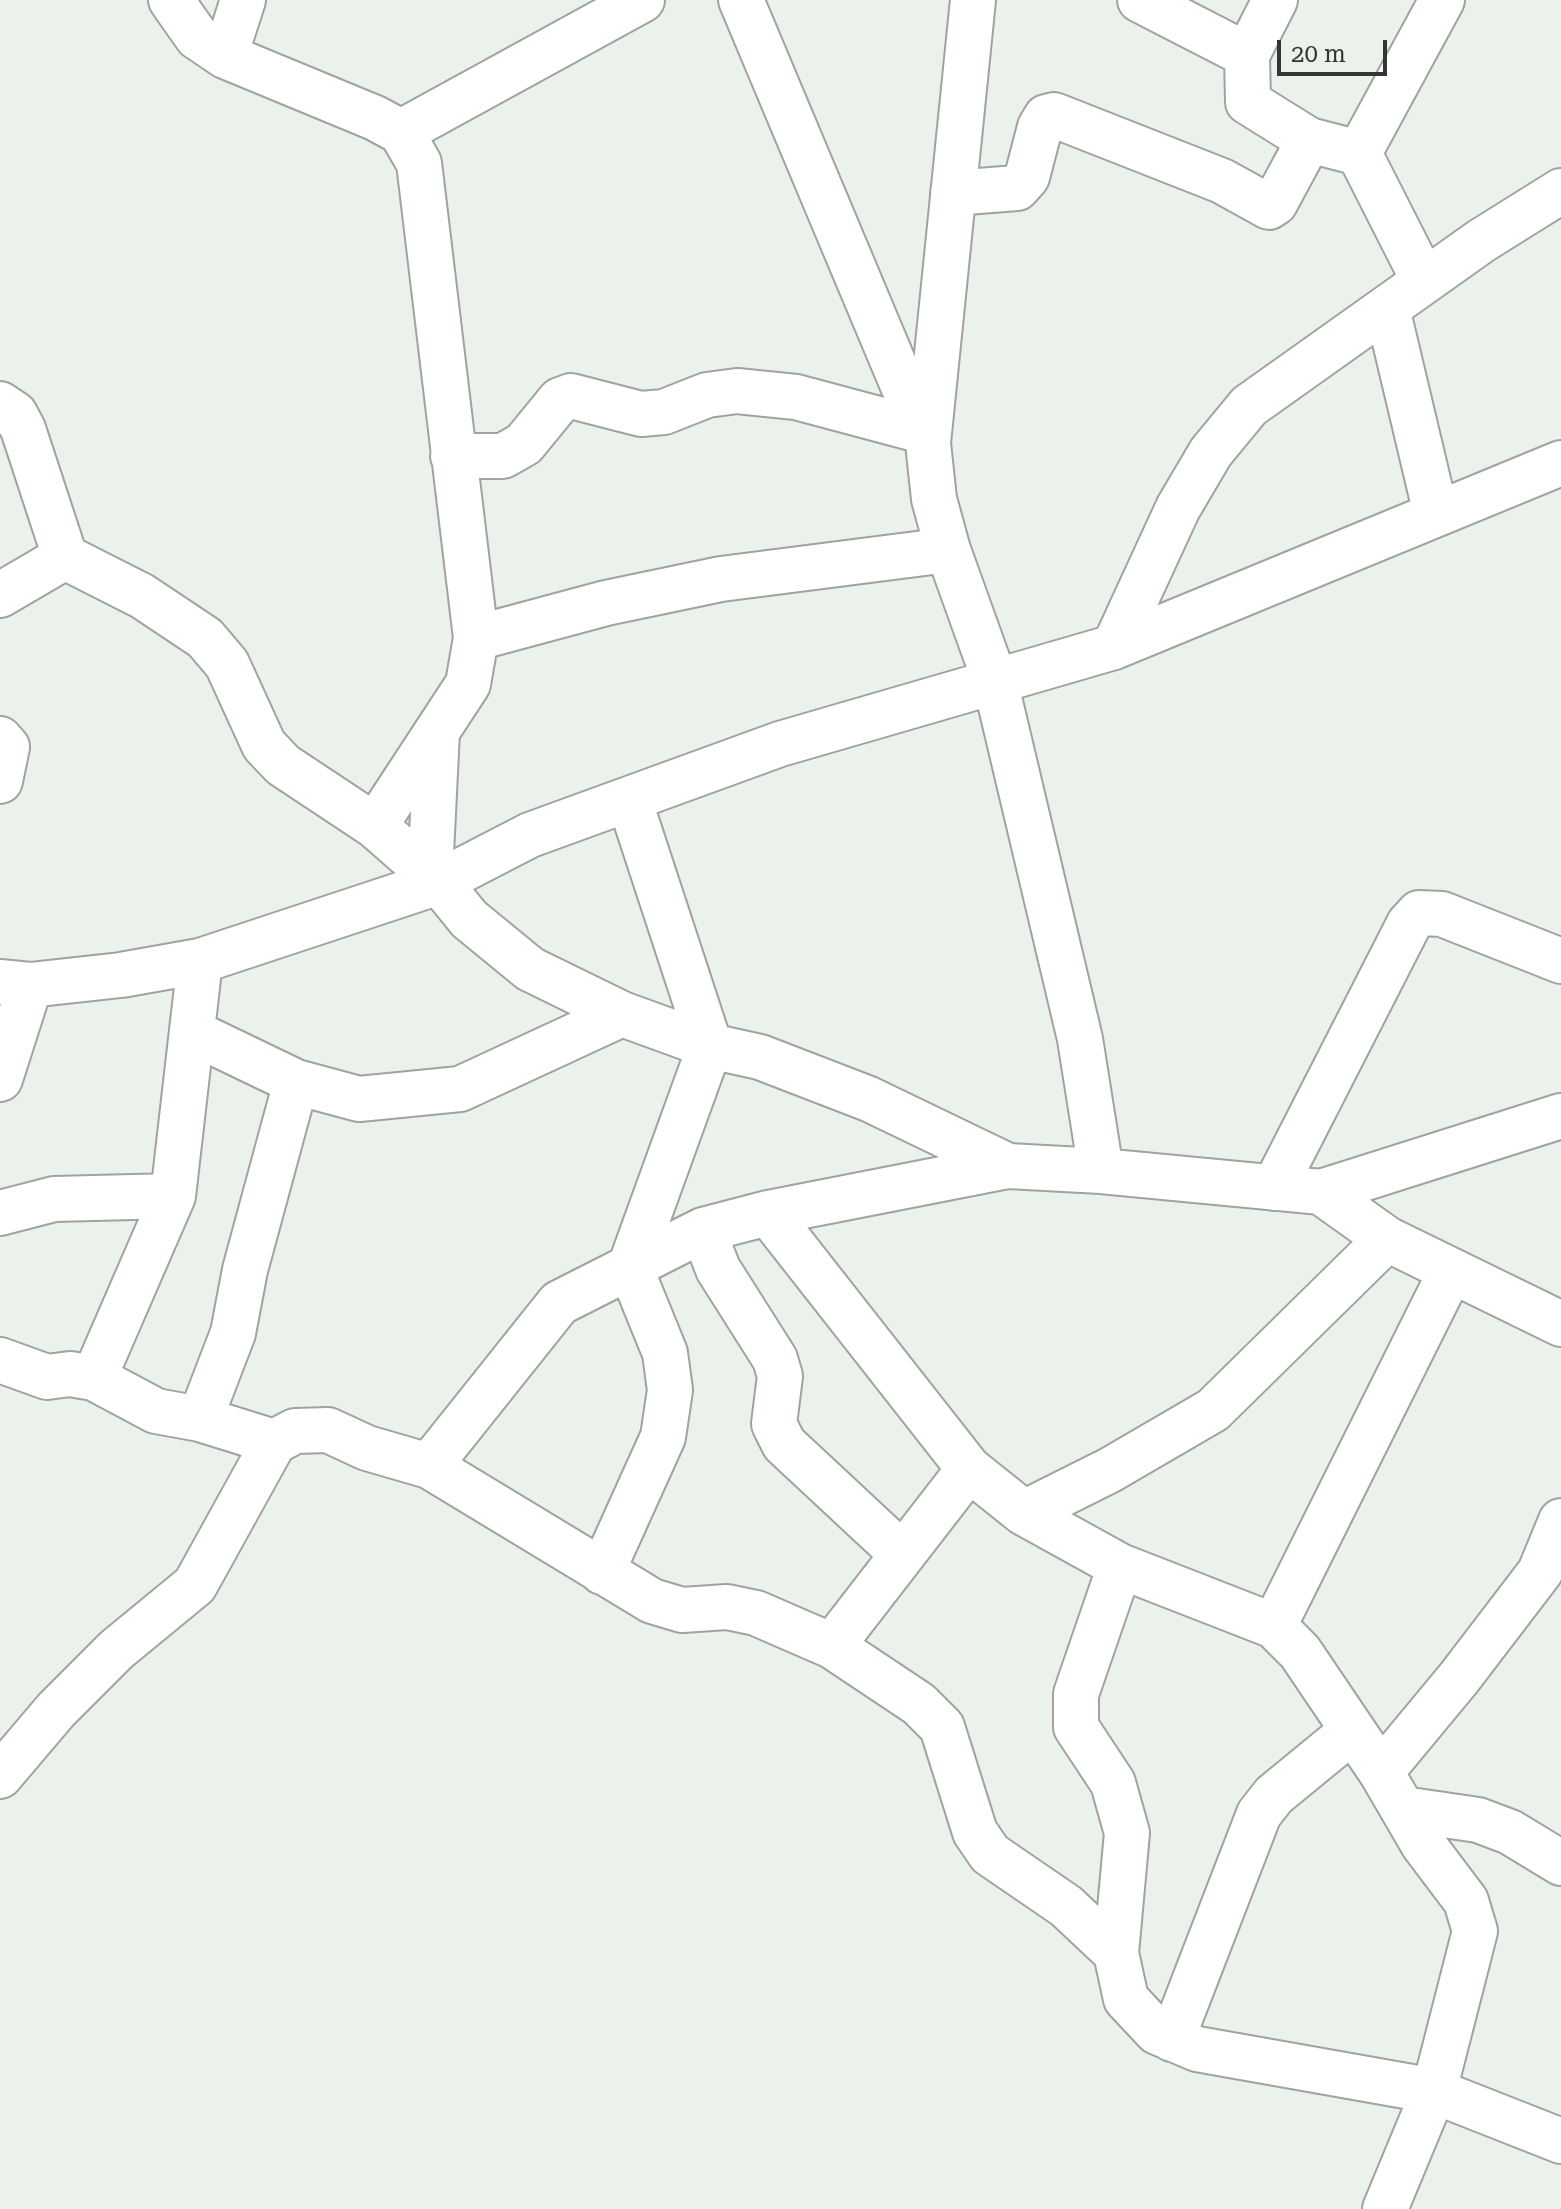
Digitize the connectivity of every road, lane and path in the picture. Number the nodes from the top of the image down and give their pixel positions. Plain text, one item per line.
1 (171, 0) edge
2 (243, 0) edge
3 (642, 0) edge
4 (741, 0) edge
5 (973, 0) edge
6 (1140, 0) edge
7 (1275, 0) edge
8 (1442, 0) edge
9 (1247, 55) junction
10 (225, 56) junction
11 (401, 132) junction
12 (1309, 140) junction
13 (1359, 153) junction
14 (1561, 191) edge
15 (953, 193) junction
16 (1424, 281) junction
17 (1387, 308) junction
18 (0, 404) edge
19 (925, 437) junction
20 (453, 456) junction
21 (1561, 463) edge
22 (1436, 514) junction
23 (948, 550) junction
24 (65, 557) junction
25 (0, 595) edge
26 (476, 638) junction
27 (1114, 647) junction
28 (995, 681) junction
29 (437, 731) junction
30 (0, 739) edge
31 (0, 781) edge
32 (629, 799) junction
33 (375, 826) junction
34 (434, 878) junction
35 (200, 961) junction
36 (1561, 961) edge
37 (15, 983) edge
38 (622, 1014) junction
39 (192, 1032) junction
40 (710, 1046) junction
41 (0, 1079) edge
42 (296, 1082) junction
43 (1561, 1115) edge
44 (1008, 1166) junction
45 (1101, 1171) junction
46 (1274, 1188) junction
47 (1321, 1192) junction
48 (173, 1196) junction
49 (0, 1213) edge
50 (768, 1213) junction
51 (703, 1230) junction
52 (1387, 1239) junction
53 (630, 1267) junction
54 (1451, 1271) junction
55 (1561, 1324) edge
56 (0, 1360) edge
57 (94, 1378) junction
58 (200, 1419) junction
59 (274, 1442) junction
60 (429, 1466) junction
61 (969, 1469) junction
62 (1024, 1513) junction
63 (1561, 1521) edge
64 (902, 1554) junction
65 (1120, 1566) junction
66 (602, 1572) junction
67 (1274, 1626) junction
68 (832, 1646) junction
69 (1352, 1731) junction
70 (1381, 1772) junction
71 (0, 1776) edge
72 (1403, 1809) junction
73 (1561, 1863) edge
74 (1116, 1953) junction
75 (1172, 2039) junction
76 (1434, 2091) junction
77 (1561, 2141) edge
78 (1385, 2209) edge

1 - 10 street
2 - 10 street
3 - 11 street
4 - 19 street
5 - 15 street
6 - 9 street
7 - 9 street
8 - 13 street
9 - 12 street
10 - 11 street
11 - 20 street
12 - 13 street
12 - 15 street
13 - 16 street
14 - 16 street
15 - 19 street
16 - 17 street
17 - 22 street
17 - 27 street
18 - 24 street
19 - 20 street
19 - 23 street
20 - 26 street
21 - 22 street
22 - 27 street
23 - 26 street
23 - 28 street
24 - 25 street
24 - 33 street
26 - 29 street
27 - 28 street
28 - 32 street
28 - 45 street
29 - 33 street
29 - 34 street
30 - 31 street
32 - 34 street
32 - 40 street
33 - 34 street
34 - 35 street
34 - 38 street
35 - 37 street
35 - 39 street
36 - 46 street
37 - 41 street
38 - 40 street
38 - 42 street
39 - 42 street
39 - 48 street
40 - 44 street
40 - 53 street
42 - 58 street
43 - 47 street
44 - 45 street
44 - 50 street
45 - 46 street
46 - 47 street
47 - 52 street
48 - 49 street
48 - 57 street
50 - 51 street
50 - 61 street
51 - 53 street
51 - 64 street
52 - 54 street
52 - 62 street
53 - 60 street
53 - 66 street
54 - 55 street
54 - 67 street
56 - 57 street
57 - 58 street
58 - 59 street
59 - 60 street
59 - 71 street
60 - 66 street
61 - 62 street
61 - 64 street
62 - 65 street
63 - 70 street
64 - 68 street
65 - 67 street
65 - 74 street
66 - 68 street
67 - 69 street
68 - 74 street
69 - 70 street
69 - 75 street
70 - 72 street
72 - 73 street
72 - 76 street
74 - 75 street
75 - 76 street
76 - 77 street
76 - 78 street

